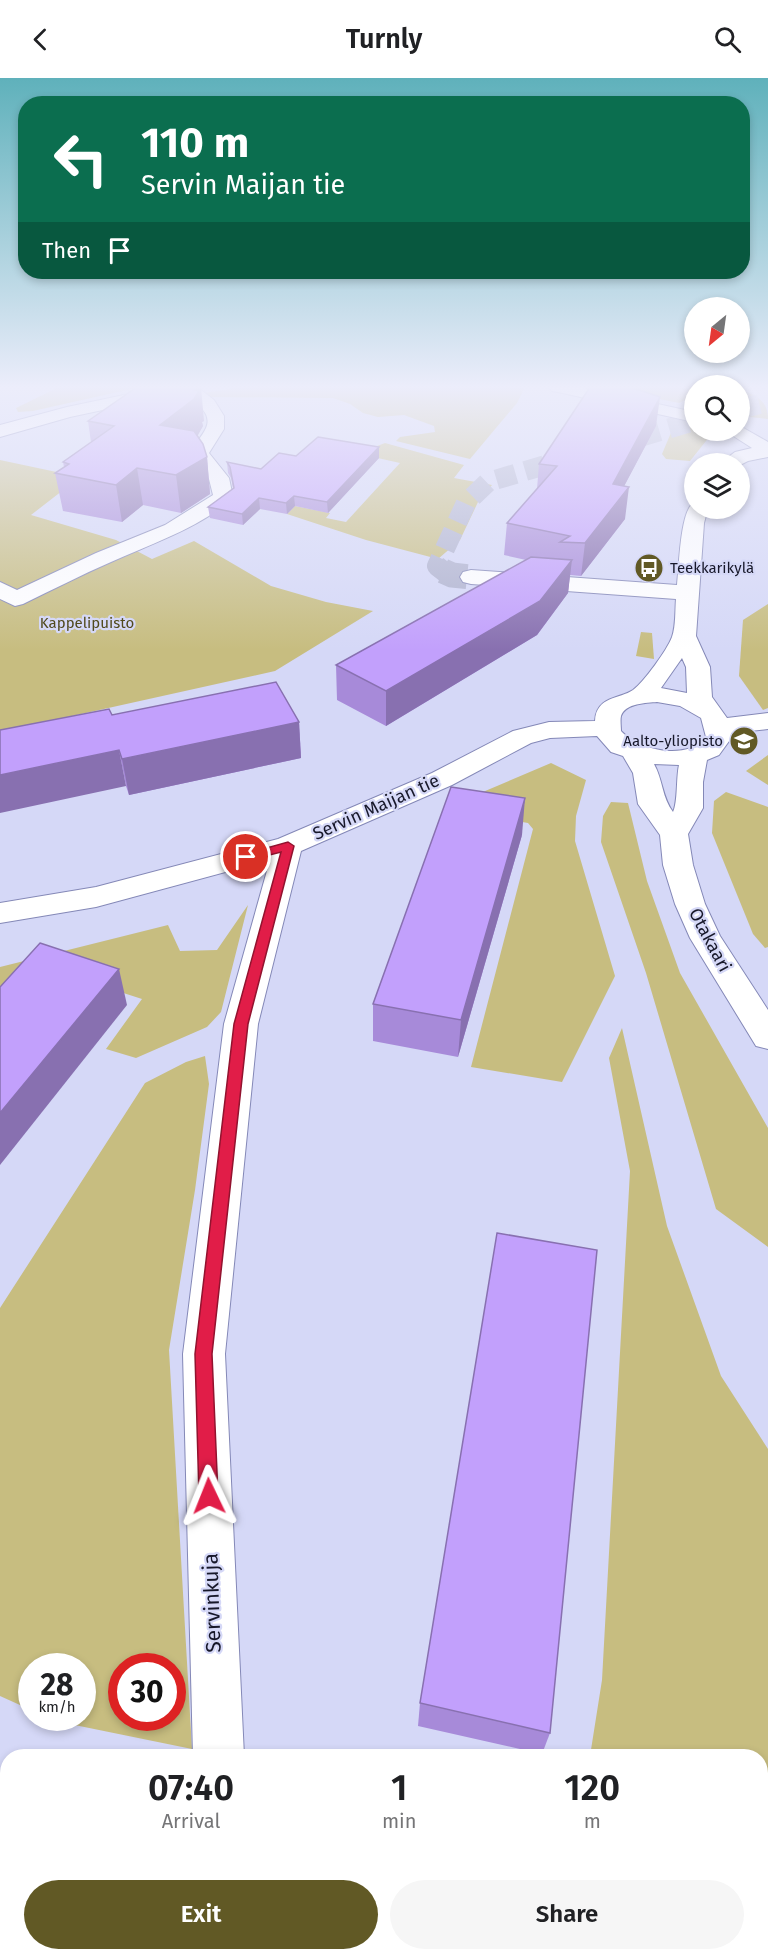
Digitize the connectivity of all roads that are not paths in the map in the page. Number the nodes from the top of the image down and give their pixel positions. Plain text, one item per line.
1 (216, 475) edge
2 (695, 519) edge
3 (471, 577) tunnel mouth
4 (0, 589) edge
5 (688, 593) junction
6 (684, 636) junction
7 (641, 696) junction
8 (713, 718) junction
9 (768, 721) edge
10 (608, 728) junction
11 (634, 752) junction
12 (694, 756) junction
13 (674, 834) junction
14 (288, 846) junction
15 (0, 913) edge
16 (768, 1037) edge
17 (218, 1749) edge

1 - 4 street
2 - 5 street
3 - 5 street
5 - 6 street
6 - 7 street
6 - 8 street
7 - 8 street
7 - 10 street
8 - 9 street
8 - 12 street
10 - 11 street
10 - 14 street, Servin Maijan tie
11 - 12 street
11 - 13 street, Otakaari
12 - 13 street
13 - 16 street, Otakaari
14 - 15 street, Servin Maijan tie
14 - 17 street, Servinkuja

